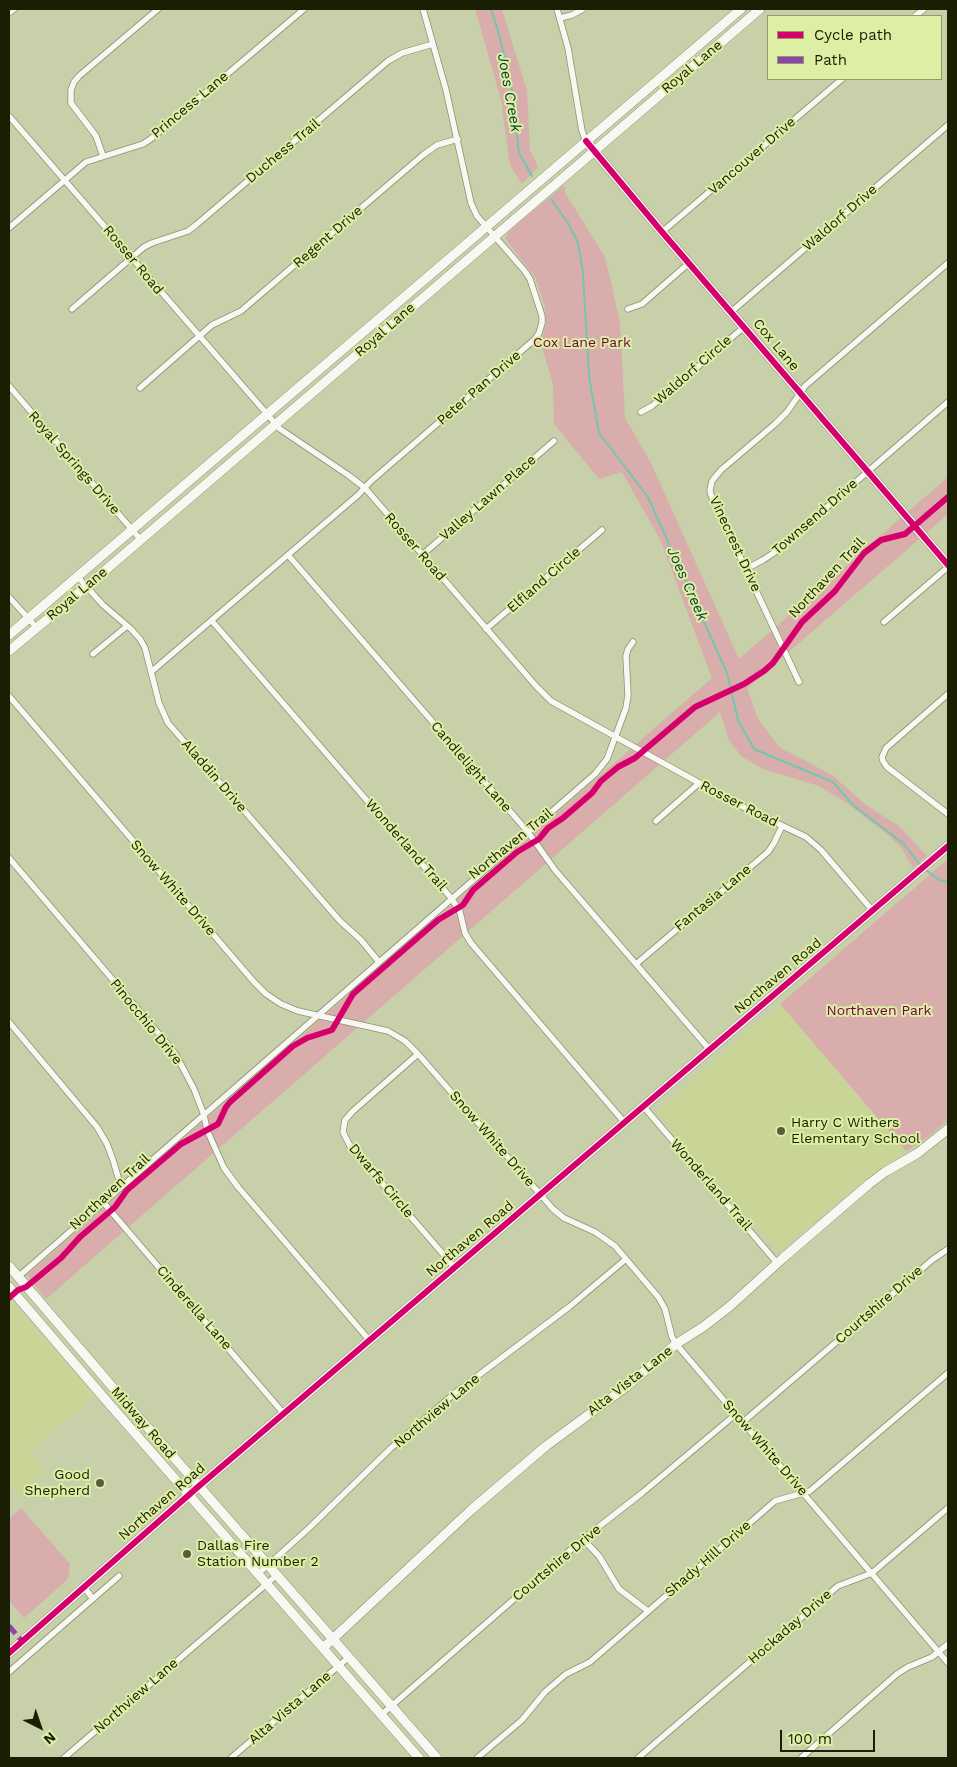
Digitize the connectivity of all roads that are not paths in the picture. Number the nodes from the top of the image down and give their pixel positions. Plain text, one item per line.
1 (14, 9) edge
2 (158, 9) edge
3 (304, 9) edge
4 (423, 9) edge
5 (557, 9) edge
6 (583, 9) edge
7 (741, 9) edge
8 (760, 9) edge
9 (9, 13) edge
10 (560, 18) junction
11 (433, 44) junction
12 (660, 77) junction
13 (841, 80) edge
14 (668, 87) junction
15 (9, 116) edge
16 (948, 125) edge
17 (458, 139) junction
18 (586, 141) junction
19 (594, 153) junction
20 (102, 156) junction
21 (64, 180) junction
22 (486, 226) junction
23 (9, 228) edge
24 (662, 232) junction
25 (494, 237) junction
26 (131, 258) junction
27 (689, 263) junction
28 (948, 263) edge
29 (72, 309) dead end
30 (628, 309) dead end
31 (731, 312) junction
32 (744, 327) junction
33 (198, 336) junction
34 (9, 386) edge
35 (140, 388) dead end
36 (799, 392) junction
37 (948, 402) edge
38 (641, 412) dead end
39 (266, 414) junction
40 (275, 424) junction
41 (554, 441) dead end
42 (868, 471) junction
43 (365, 488) junction
44 (132, 529) junction
45 (602, 530) dead end
46 (140, 539) junction
47 (288, 555) junction
48 (422, 555) junction
49 (948, 566) edge
50 (746, 568) junction
51 (78, 576) junction
52 (87, 586) junction
53 (9, 597) edge
54 (28, 619) junction
55 (212, 620) junction
56 (884, 622) dead end
57 (127, 626) junction
58 (36, 628) junction
59 (486, 629) junction
60 (9, 635) edge
61 (633, 642) dead end
62 (9, 651) edge
63 (94, 654) dead end
64 (151, 672) junction
65 (799, 682) dead end
66 (948, 694) edge
67 (9, 696) edge
68 (615, 737) junction
69 (698, 784) junction
70 (948, 814) edge
71 (656, 821) dead end
72 (782, 826) junction
73 (528, 832) junction
74 (948, 846) edge
75 (9, 858) edge
76 (452, 899) junction
77 (873, 911) junction
78 (379, 962) junction
79 (636, 964) junction
80 (317, 1016) junction
81 (9, 1022) edge
82 (710, 1050) junction
83 (418, 1054) junction
84 (644, 1107) junction
85 (204, 1115) junction
86 (625, 1123) junction
87 (948, 1129) edge
88 (121, 1187) junction
89 (541, 1195) junction
90 (103, 1202) junction
91 (948, 1249) edge
92 (626, 1259) junction
93 (778, 1264) junction
94 (9, 1266) edge
95 (455, 1268) junction
96 (18, 1277) junction
97 (9, 1287) edge
98 (370, 1341) junction
99 (676, 1344) junction
100 (948, 1373) edge
101 (284, 1414) junction
102 (736, 1414) junction
103 (743, 1422) junction
104 (199, 1486) junction
105 (804, 1493) junction
106 (189, 1495) junction
107 (948, 1508) edge
108 (583, 1539) junction
109 (269, 1565) junction
110 (872, 1573) junction
111 (258, 1574) junction
112 (277, 1575) junction
113 (119, 1576) dead end
114 (266, 1584) junction
115 (84, 1588) junction
116 (93, 1599) junction
117 (648, 1611) junction
118 (333, 1639) junction
119 (948, 1644) edge
120 (323, 1648) junction
121 (938, 1652) junction
122 (9, 1653) edge
123 (349, 1657) junction
124 (948, 1663) edge
125 (338, 1666) junction
126 (9, 1670) edge
127 (391, 1706) junction
128 (381, 1715) junction
129 (64, 1758) edge
130 (232, 1758) edge
131 (419, 1758) edge
132 (437, 1758) edge
133 (476, 1758) edge
134 (638, 1758) edge
135 (801, 1758) edge

1 - 9 street
2 - 20 street
3 - 20 street, Princess Lane
4 - 11 street, Peter Pan Drive
5 - 10 street, Cox Lane
6 - 10 street
7 - 12 main road, Royal Lane
8 - 14 main road, Royal Lane
10 - 18 street, Cox Lane
11 - 17 street, Peter Pan Drive
11 - 26 street, Duchess Trail
12 - 14 main road
12 - 18 main road, Royal Lane
13 - 24 street, Vancouver Drive
14 - 19 main road, Royal Lane
15 - 21 street, Rosser Road
16 - 31 street, Waldorf Drive
17 - 22 street, Peter Pan Drive
17 - 33 street, Regent Drive
18 - 19 main road, Cox Lane
18 - 22 main road, Royal Lane
19 - 24 main road, Cox Lane
19 - 25 main road, Royal Lane
20 - 21 street, Princess Lane
21 - 23 street, Princess Lane
21 - 26 street, Rosser Road
22 - 25 street, Peter Pan Drive
22 - 39 main road, Royal Lane
24 - 27 main road, Cox Lane
25 - 40 main road, Royal Lane
25 - 43 street, Peter Pan Drive
26 - 29 street, Duchess Trail
26 - 33 street, Rosser Road
27 - 30 street
27 - 31 main road, Cox Lane
28 - 36 street, Vinecrest Drive
31 - 32 main road, Cox Lane
32 - 36 main road, Cox Lane
32 - 38 street, Waldorf Circle
33 - 35 street, Regent Drive
33 - 39 street, Rosser Road
34 - 44 street, Royal Springs Drive
36 - 42 main road, Cox Lane
36 - 50 street, Vinecrest Drive
37 - 42 street, Townsend Drive
39 - 40 street, Rosser Road
39 - 44 main road, Royal Lane
40 - 43 street, Rosser Road
40 - 46 main road, Royal Lane
41 - 48 street, Valley Lawn Place
42 - 49 main road, Cox Lane
42 - 50 street, Townsend Drive
43 - 47 street, Peter Pan Drive
43 - 48 street, Rosser Road
44 - 46 street, Royal Springs Drive
44 - 51 main road, Royal Lane
45 - 59 street, Elfland Circle
46 - 52 main road, Royal Lane
47 - 55 street, Peter Pan Drive
47 - 73 street, Candlelight Lane
48 - 59 street, Rosser Road
49 - 56 street
50 - 65 street, Vinecrest Drive
51 - 52 street, Aladdin Drive
51 - 54 main road, Royal Lane
52 - 57 street, Aladdin Drive
52 - 58 main road, Royal Lane
53 - 54 street
54 - 58 street
54 - 60 main road, Royal Lane
55 - 64 street, Peter Pan Drive
55 - 76 street, Wonderland Trail
57 - 63 street
57 - 64 street, Aladdin Drive
58 - 62 main road, Royal Lane
59 - 68 street, Rosser Road
61 - 68 street
64 - 78 street, Aladdin Drive
66 - 70 street
67 - 80 street, Snow White Drive
68 - 69 street, Rosser Road
68 - 73 street
69 - 71 street
69 - 72 street, Rosser Road
72 - 77 street, Rosser Road
72 - 79 street, Fantasia Lane
73 - 76 street
73 - 79 street, Candlelight Lane
74 - 77 main road, Northaven Road
75 - 85 street, Pinocchio Drive
76 - 78 street
76 - 86 street, Wonderland Trail
77 - 82 main road, Northaven Road
78 - 80 street
79 - 82 street, Candlelight Lane
80 - 83 street, Snow White Drive
80 - 85 street
81 - 88 street
82 - 84 main road, Northaven Road
83 - 89 street, Snow White Drive
83 - 95 street, Dwarfs Circle
84 - 86 main road, Northaven Road
84 - 93 street, Wonderland Trail
85 - 88 street
85 - 98 street, Pinocchio Drive
86 - 89 main road, Northaven Road
87 - 93 main road, Alta Vista Lane
88 - 90 street
89 - 92 street, Snow White Drive
89 - 95 main road, Northaven Road
90 - 96 street
90 - 101 street, Cinderella Lane
91 - 103 street, Courtshire Drive
92 - 99 street, Snow White Drive
92 - 109 street, Northview Lane
93 - 99 main road, Alta Vista Lane
94 - 96 main road, Midway Road
95 - 98 main road, Northaven Road
96 - 104 main road, Midway Road
97 - 106 main road, Midway Road
98 - 101 main road, Northaven Road
99 - 102 street, Snow White Drive
99 - 118 main road, Alta Vista Lane
100 - 105 street, Shady Hill Drive
101 - 104 main road, Northaven Road
102 - 103 street, Snow White Drive
102 - 108 street, Courtshire Drive
103 - 105 street, Snow White Drive
104 - 106 main road, Northaven Road
104 - 109 main road, Midway Road
105 - 110 street, Snow White Drive
105 - 117 street, Shady Hill Drive
106 - 111 main road, Midway Road
106 - 115 main road, Northaven Road
107 - 110 street, Hockaday Drive
108 - 117 street
108 - 127 street, Courtshire Drive
109 - 111 street, Northview Lane
109 - 112 main road, Midway Road
110 - 121 street, Snow White Drive
110 - 134 street, Hockaday Drive
111 - 114 main road, Midway Road
112 - 114 street, Northview Lane
112 - 118 main road, Midway Road
113 - 116 street
114 - 120 main road, Midway Road
114 - 129 street, Northview Lane
115 - 116 street
115 - 122 main road, Northaven Road
116 - 126 street
117 - 133 street, Shady Hill Drive
118 - 120 main road, Alta Vista Lane
118 - 123 main road, Midway Road
119 - 121 street
120 - 125 main road, Midway Road
121 - 124 street, Snow White Drive
121 - 135 street
123 - 125 street, Alta Vista Lane
123 - 127 main road, Midway Road
125 - 128 main road, Midway Road
125 - 130 street, Alta Vista Lane
127 - 128 street, Courtshire Drive
127 - 132 main road, Midway Road
128 - 131 main road, Midway Road

